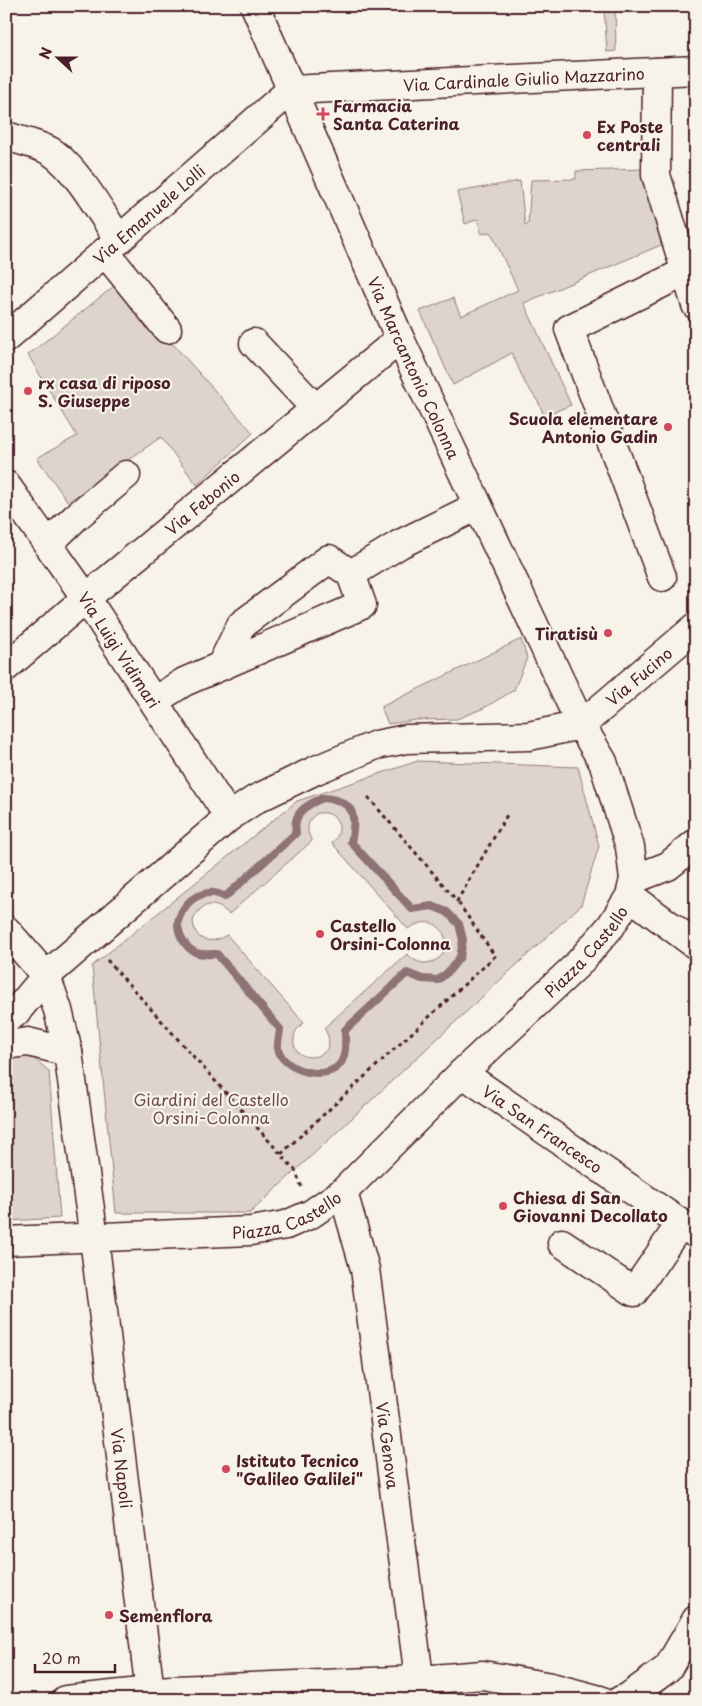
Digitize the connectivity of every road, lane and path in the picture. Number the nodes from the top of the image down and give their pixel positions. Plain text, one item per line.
1 (255, 6) edge
2 (696, 70) edge
3 (657, 72) junction
4 (292, 90) junction
5 (6, 136) edge
6 (112, 246) junction
7 (685, 272) junction
8 (696, 305) edge
9 (167, 329) dead end
10 (6, 338) edge
11 (400, 339) junction
12 (254, 343) dead end
13 (316, 409) junction
14 (126, 475) dead end
15 (6, 485) edge
16 (478, 506) junction
17 (48, 544) junction
18 (351, 574) junction
19 (662, 577) dead end
20 (86, 598) junction
21 (696, 627) edge
22 (221, 666) junction
23 (6, 667) edge
24 (154, 701) junction
25 (581, 725) junction
26 (368, 797) dead end
27 (507, 815) dead end
28 (229, 817) junction
29 (696, 843) edge
30 (632, 888) junction
31 (457, 901) junction
32 (6, 930) edge
33 (696, 945) edge
34 (79, 947) junction
35 (46, 976) junction
36 (6, 1019) edge
37 (6, 1045) edge
38 (68, 1052) junction
39 (462, 1073) junction
40 (281, 1154) junction
41 (343, 1192) junction
42 (311, 1214) junction
43 (688, 1228) edge
44 (94, 1238) junction
45 (6, 1241) edge
46 (562, 1243) dead end
47 (696, 1620) edge
48 (421, 1690) edge
49 (150, 1695) edge
50 (66, 1700) edge
51 (600, 1700) edge
52 (621, 1700) edge

1 - 4 street, Via Marcantonio Colonna
2 - 3 street, Via Cardinale Giulio Mazzarino
3 - 4 street, Via Cardinale Giulio Mazzarino
3 - 7 street
4 - 6 street, Via Emanuele Lolli
4 - 11 street, Via Marcantonio Colonna
5 - 6 street
6 - 9 street
6 - 10 street, Via Emanuele Lolli
7 - 8 street
7 - 19 street
11 - 13 street, Via Febonio
11 - 16 street, Via Marcantonio Colonna
12 - 13 street
13 - 20 street, Via Febonio
14 - 17 street
15 - 17 street, Via Luigi Vidimari
16 - 18 street
16 - 25 street, Via Marcantonio Colonna
17 - 20 street, Via Luigi Vidimari
18 - 22 street
18 - 22 street
20 - 23 street, Via Febonio
20 - 24 street, Via Luigi Vidimari
21 - 25 street, Via Fucino
22 - 24 street
24 - 28 street, Via Luigi Vidimari
25 - 28 street
25 - 30 street
26 - 31 path
27 - 31 path
28 - 34 street
29 - 30 street
30 - 33 street
30 - 39 street, Piazza Castello
31 - 40 path
32 - 35 street
34 - 35 street
34 - 40 path
35 - 36 street
35 - 38 street
37 - 38 street
38 - 44 street
39 - 41 street, Piazza Castello
39 - 43 street, Via San Francesco
40 - 42 path
41 - 42 street, Piazza Castello
41 - 48 street, Via Genova
42 - 44 street, Piazza Castello
43 - 46 street
44 - 45 street, Piazza Castello
44 - 49 street, Via Napoli
47 - 52 street
48 - 49 street
48 - 51 street
49 - 50 street

